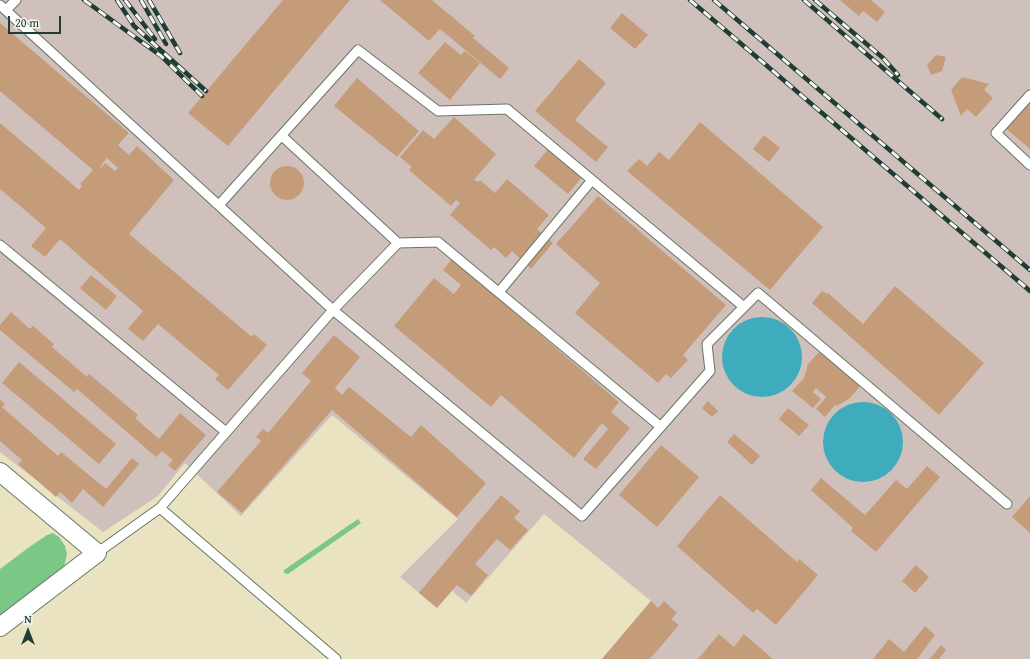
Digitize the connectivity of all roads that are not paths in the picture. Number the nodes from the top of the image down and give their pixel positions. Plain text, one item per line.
1 (16, 0) edge
2 (3, 7) edge
3 (1030, 95) edge
4 (282, 136) junction
5 (1030, 165) edge
6 (592, 180) junction
7 (219, 205) junction
8 (398, 243) junction
9 (0, 245) edge
10 (499, 292) junction
11 (744, 307) junction
12 (333, 310) junction
13 (661, 427) junction
14 (226, 432) junction
15 (0, 472) edge
16 (1007, 504) dead end
17 (160, 508) junction
18 (97, 553) junction
19 (0, 627) edge
20 (336, 659) edge

1 - 2 lane
2 - 7 lane
3 - 5 lane
4 - 6 lane
4 - 7 lane
4 - 8 lane
6 - 10 lane
6 - 11 lane
7 - 12 lane
8 - 10 lane
8 - 12 lane
9 - 14 lane
10 - 13 lane
11 - 13 lane
11 - 16 lane
12 - 13 lane
12 - 14 lane
14 - 17 lane
15 - 18 street
17 - 18 lane
17 - 20 lane
18 - 19 street

